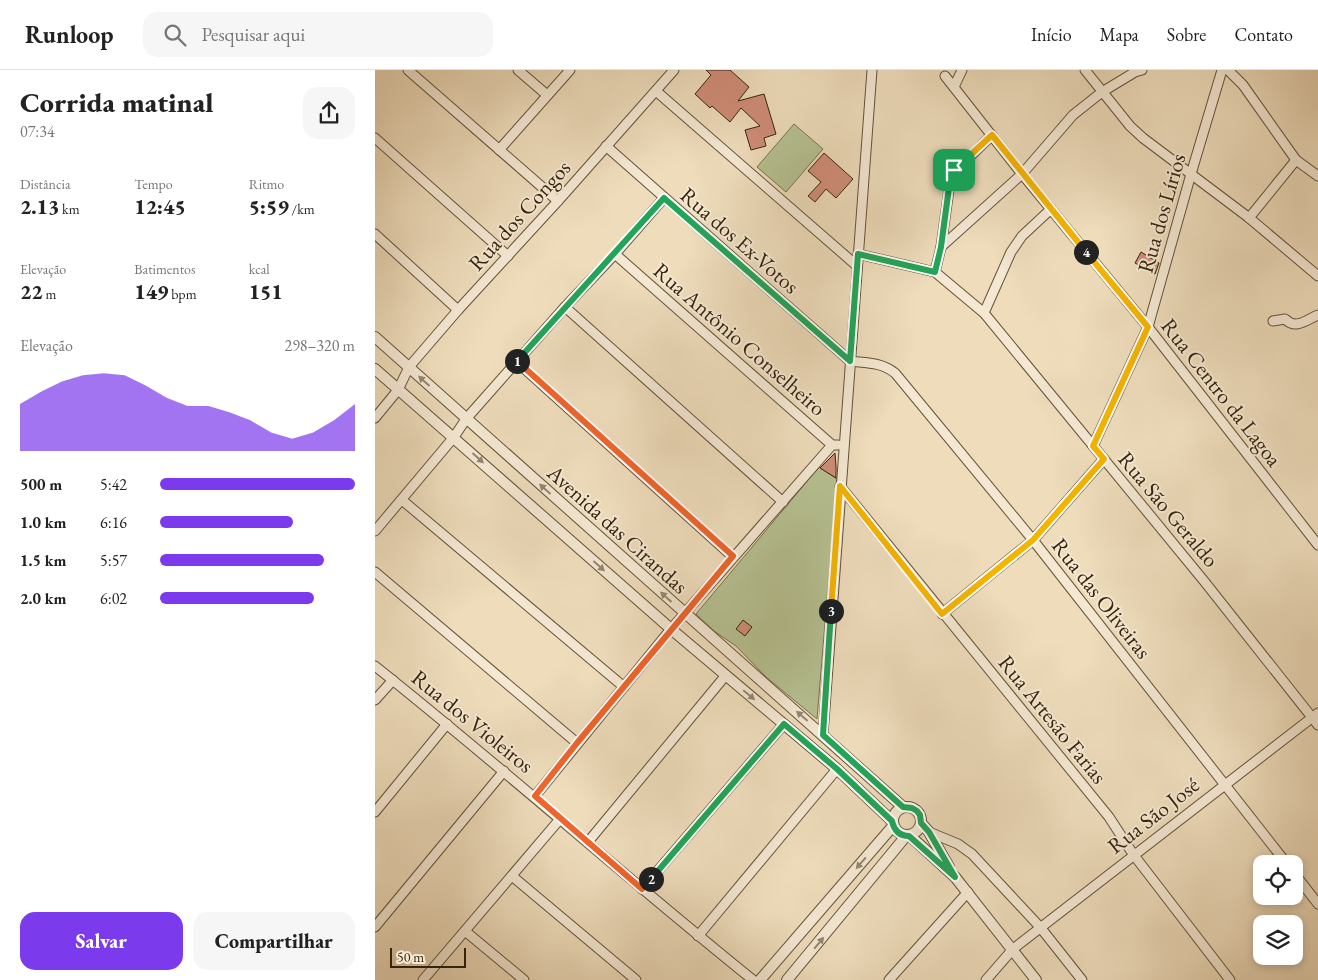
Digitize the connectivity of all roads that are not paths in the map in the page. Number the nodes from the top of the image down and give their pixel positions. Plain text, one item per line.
1 (409, 70) edge
2 (518, 70) edge
3 (570, 70) edge
4 (673, 70) edge
5 (872, 70) edge
6 (962, 70) edge
7 (1085, 70) edge
8 (1141, 70) edge
9 (1222, 70) edge
10 (1228, 70) edge
11 (945, 76) dead end
12 (954, 87) junction
13 (656, 91) junction
14 (1102, 92) junction
15 (547, 96) junction
16 (992, 135) junction
17 (375, 138) edge
18 (606, 146) junction
19 (499, 150) junction
20 (1295, 160) junction
21 (1022, 174) junction
22 (1191, 174) junction
23 (1318, 176) edge
24 (664, 198) junction
25 (558, 201) junction
26 (1051, 209) junction
27 (1249, 218) junction
28 (375, 234) edge
29 (941, 247) junction
30 (615, 254) junction
31 (858, 254) junction
32 (508, 256) junction
33 (857, 265) junction
34 (935, 272) junction
35 (1318, 276) edge
36 (565, 307) junction
37 (458, 310) junction
38 (984, 313) junction
39 (1318, 315) edge
40 (1273, 320) dead end
41 (1148, 327) junction
42 (375, 337) edge
43 (850, 361) junction
44 (517, 362) junction
45 (409, 367) junction
46 (375, 369) edge
47 (398, 390) junction
48 (375, 418) edge
49 (466, 419) junction
50 (454, 437) junction
51 (832, 445) junction
52 (844, 446) junction
53 (1093, 446) junction
54 (1104, 459) junction
55 (840, 486) junction
56 (402, 500) junction
57 (783, 502) junction
58 (375, 531) edge
59 (1033, 540) junction
60 (1318, 545) edge
61 (733, 556) junction
62 (375, 572) edge
63 (685, 614) junction
64 (942, 614) junction
65 (671, 629) junction
66 (375, 666) edge
67 (725, 675) junction
68 (393, 680) junction
69 (624, 687) junction
70 (375, 700) edge
71 (1316, 719) edge
72 (447, 724) junction
73 (784, 724) junction
74 (823, 735) junction
75 (577, 743) junction
76 (837, 769) junction
77 (504, 771) junction
78 (1225, 784) junction
79 (535, 796) junction
80 (903, 807) junction
81 (375, 812) edge
82 (560, 819) junction
83 (893, 823) junction
84 (921, 823) junction
85 (929, 832) junction
86 (907, 836) junction
87 (588, 842) junction
88 (1133, 854) junction
89 (1280, 855) edge
90 (512, 876) junction
91 (955, 877) junction
92 (1303, 885) edge
93 (642, 889) junction
94 (968, 892) junction
95 (1318, 904) edge
96 (375, 927) edge
97 (1040, 927) junction
98 (465, 931) junction
99 (697, 936) junction
100 (1013, 949) junction
101 (764, 979) edge
102 (423, 980) edge
103 (524, 980) edge
104 (636, 980) edge
105 (753, 980) edge
106 (787, 980) edge
107 (889, 980) edge
108 (986, 980) edge
109 (1036, 980) edge
110 (1083, 980) edge
111 (1229, 980) edge

1 - 19 street
2 - 15 street
3 - 15 street
4 - 13 street, Rua dos Congos
5 - 31 street
6 - 12 street
7 - 14 street
8 - 14 street
9 - 22 street, Rua dos Lírios
10 - 20 street
11 - 12 street, Rua Centro da Lagoa
12 - 16 street, Rua Centro da Lagoa
13 - 18 street, Rua dos Congos
13 - 33 street
14 - 21 street
14 - 22 street
15 - 19 street
16 - 21 street, Rua Centro da Lagoa
16 - 29 street
17 - 32 street
18 - 24 street, Rua dos Ex-Votos
18 - 25 street, Rua dos Congos
19 - 25 street
20 - 23 street
20 - 27 street
21 - 26 street, Rua Centro da Lagoa
21 - 29 street
22 - 27 street
22 - 41 street, Rua dos Lírios
24 - 30 street
24 - 43 street, Rua dos Ex-Votos
25 - 32 street, Rua dos Congos
26 - 38 street
26 - 41 street, Rua Centro da Lagoa
27 - 35 street
28 - 37 street
29 - 34 street
30 - 36 street
30 - 51 street, Rua Antônio Conselheiro
31 - 33 street
31 - 34 street, Rua São Geraldo
32 - 37 street, Rua dos Congos
33 - 43 street
34 - 38 street, Rua São Geraldo
36 - 44 street
36 - 57 street
37 - 45 street, Rua dos Congos
38 - 53 street, Rua São Geraldo
39 - 40 street
41 - 53 street, Rua dos Lírios
41 - 60 street, Rua Centro da Lagoa
42 - 45 street, Avenida das Cirandas
43 - 52 street
43 - 59 street, Rua das Oliveiras
44 - 49 street
44 - 61 street
45 - 47 street, Rua dos Congos
49 -> 45 street, Avenida das Cirandas
46 - 47 street, Avenida das Cirandas
47 - 48 street, Rua dos Congos
47 - 50 street, Avenida das Cirandas
49 - 50 street
63 -> 49 street, Avenida das Cirandas
50 - 56 street
50 -> 65 street, Avenida das Cirandas
51 - 52 street, Rua Antônio Conselheiro
51 - 57 street
52 - 55 street
53 - 54 street, Rua São Geraldo
54 - 59 street
54 - 71 street, Rua São Geraldo
55 - 64 street, Rua Artesão Farias
55 - 74 street
56 - 58 street
56 - 69 street
57 - 61 street
59 - 64 street
59 - 78 street, Rua das Oliveiras
61 - 63 street
62 - 75 street
63 - 65 street
74 -> 63 street, Avenida das Cirandas
64 - 88 street, Rua Artesão Farias
65 - 67 street, Avenida das Cirandas
65 - 69 street
66 - 68 street, Rua dos Violeiros
67 -> 73 street, Avenida das Cirandas
67 - 87 street
68 - 70 street
68 - 72 street, Rua dos Violeiros
69 - 75 street
71 - 78 street, Rua São José
72 - 77 street, Rua dos Violeiros
72 - 81 street
73 - 76 street, Avenida das Cirandas
73 - 93 street
74 - 80 street, Avenida das Cirandas
75 - 79 street
76 - 83 street, Avenida das Cirandas
76 - 99 street
77 - 79 street, Rua dos Violeiros
77 - 96 street
78 - 88 street, Rua São José
78 - 89 street, Rua das Oliveiras
79 - 82 street, Rua dos Violeiros
80 - 83 street
80 - 84 street
82 - 87 street, Rua dos Violeiros
82 - 90 street
83 - 86 street
83 -> 101 street
84 - 85 street
84 - 86 street
85 - 91 street
85 - 97 street
86 - 91 street
106 -> 86 street
87 - 93 street, Rua dos Violeiros
88 - 97 street, Rua São José
88 - 111 street, Rua Artesão Farias
90 - 98 street
90 - 104 street
91 - 94 street
92 - 95 street
93 - 99 street, Rua dos Violeiros
94 - 100 street
94 - 107 street
97 - 100 street, Rua São José
97 - 110 street
98 - 102 street
98 - 103 street
99 - 105 street, Rua dos Violeiros
100 - 108 street, Rua São José
100 - 109 street

